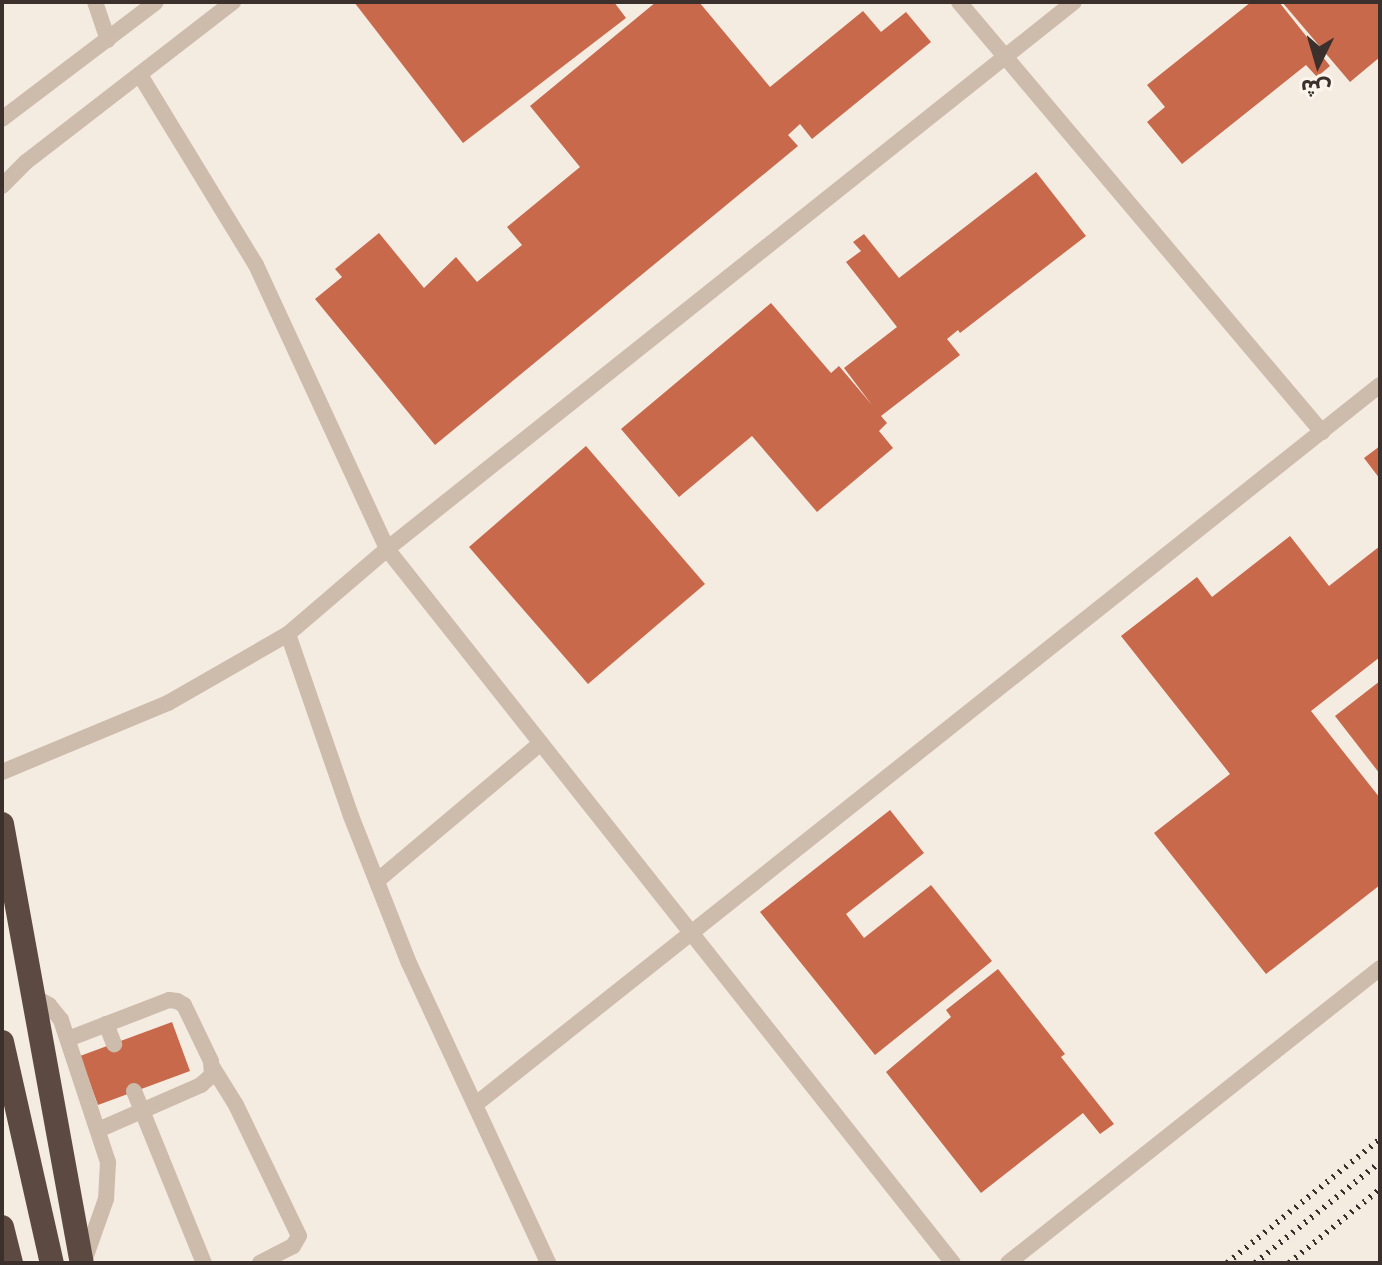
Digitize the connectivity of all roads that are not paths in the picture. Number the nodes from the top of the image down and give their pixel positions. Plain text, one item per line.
1 (95, 2) edge
2 (156, 2) edge
3 (233, 2) edge
4 (959, 2) edge
5 (1074, 2) edge
6 (108, 40) junction
7 (1006, 56) junction
8 (140, 75) junction
9 (2, 119) edge
10 (2, 186) edge
11 (1380, 385) edge
12 (1322, 432) junction
13 (387, 549) junction
14 (288, 634) junction
15 (541, 743) junction
16 (2, 772) edge
17 (2, 824) edge
18 (377, 881) junction
19 (691, 932) junction
20 (1380, 968) edge
21 (31, 995) junction
22 (106, 1024) junction
23 (68, 1039) junction
24 (2, 1042) edge
25 (114, 1044) dead end
26 (213, 1068) junction
27 (134, 1091) dead end
28 (476, 1104) junction
29 (143, 1111) junction
30 (98, 1130) junction
31 (2, 1227) edge
32 (11, 1263) edge
33 (52, 1263) edge
34 (83, 1263) edge
35 (204, 1263) edge
36 (260, 1263) edge
37 (548, 1263) edge
38 (953, 1263) edge
39 (1008, 1263) edge

1 - 6 lane
2 - 6 lane
3 - 8 lane
4 - 7 lane
5 - 7 lane
6 - 9 lane
7 - 12 lane
7 - 13 lane
8 - 10 lane
8 - 13 lane
11 - 12 lane
12 - 19 lane
13 - 14 lane
13 - 15 lane
14 - 16 lane
14 - 18 lane
15 - 18 lane
15 - 19 lane
17 - 21 highway
18 - 28 lane
19 - 28 lane
19 - 38 lane
20 - 39 lane
21 - 23 lane
21 - 34 highway
22 - 23 lane
22 - 25 lane
22 - 26 lane
23 - 30 lane
24 - 33 highway
26 - 29 lane
26 - 36 lane
27 - 29 lane
28 - 37 lane
29 - 30 lane
29 - 35 lane
30 - 34 lane
31 - 32 highway

